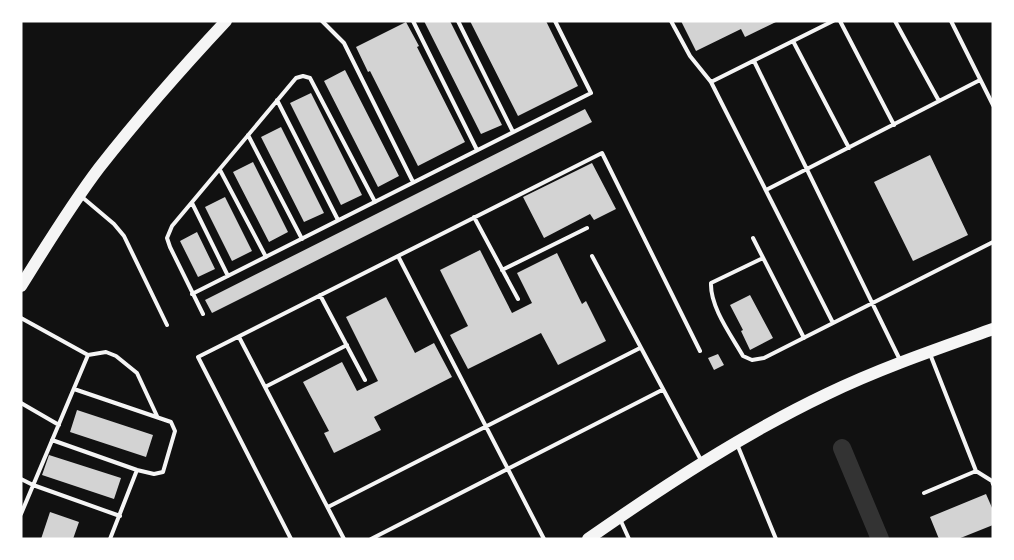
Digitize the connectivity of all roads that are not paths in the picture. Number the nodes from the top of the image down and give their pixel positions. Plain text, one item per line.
1 (226, 21) edge
2 (322, 21) edge
3 (413, 21) edge
4 (458, 21) edge
5 (555, 21) edge
6 (671, 21) edge
7 (833, 21) edge
8 (840, 21) edge
9 (895, 21) edge
10 (951, 21) edge
11 (793, 41) junction
12 (754, 61) junction
13 (980, 80) junction
14 (711, 82) junction
15 (277, 100) junction
16 (939, 102) junction
17 (993, 106) edge
18 (894, 125) junction
19 (514, 132) junction
20 (248, 135) junction
21 (849, 148) junction
22 (477, 150) junction
23 (220, 170) junction
24 (806, 170) junction
25 (413, 182) junction
26 (766, 190) junction
27 (80, 195) junction
28 (375, 202) junction
29 (192, 203) junction
30 (474, 217) junction
31 (338, 220) junction
32 (587, 228) dead end
33 (753, 238) dead end
34 (302, 239) junction
35 (993, 242) edge
36 (398, 256) junction
37 (592, 256) dead end
38 (266, 257) junction
39 (763, 258) junction
40 (502, 270) junction
41 (228, 276) junction
42 (21, 286) edge
43 (192, 294) junction
44 (320, 295) junction
45 (518, 299) dead end
46 (872, 304) junction
47 (203, 314) dead end
48 (21, 318) edge
49 (833, 323) junction
50 (167, 325) dead end
51 (993, 329) edge
52 (238, 337) junction
53 (804, 338) junction
54 (347, 345) junction
55 (640, 348) junction
56 (700, 351) dead end
57 (929, 352) junction
58 (88, 355) junction
59 (901, 362) junction
60 (365, 380) dead end
61 (265, 387) junction
62 (74, 388) junction
63 (662, 390) junction
64 (21, 403) edge
65 (157, 416) junction
66 (59, 425) junction
67 (486, 426) junction
68 (52, 440) junction
69 (737, 442) junction
70 (703, 463) junction
71 (507, 469) junction
72 (137, 470) junction
73 (976, 471) junction
74 (21, 479) edge
75 (993, 484) edge
76 (33, 485) junction
77 (924, 493) dead end
78 (328, 507) junction
79 (21, 514) edge
80 (120, 516) junction
81 (620, 517) junction
82 (110, 539) edge
83 (291, 539) edge
84 (344, 539) edge
85 (371, 539) edge
86 (544, 539) edge
87 (588, 539) edge
88 (629, 539) edge
89 (776, 539) edge

1 - 27 main road
2 - 25 lane
3 - 22 lane
4 - 19 lane
5 - 19 lane
6 - 14 lane
7 - 11 lane
8 - 18 lane
9 - 16 lane
10 - 13 lane
11 - 12 lane
11 - 21 lane
12 - 14 lane
12 - 24 lane
13 - 16 lane
13 - 17 lane
14 - 26 lane
15 - 20 lane
15 - 28 lane
15 - 31 lane
16 - 18 lane
18 - 21 lane
19 - 22 lane
20 - 23 lane
20 - 34 lane
21 - 24 lane
22 - 25 lane
23 - 29 lane
23 - 38 lane
24 - 26 lane
24 - 46 lane
25 - 28 lane
26 - 49 lane
27 - 42 main road
27 - 50 lane
28 - 31 lane
29 - 41 lane
29 - 43 lane
30 - 36 lane
30 - 40 lane
30 - 56 lane
31 - 34 lane
32 - 40 lane
33 - 39 lane
34 - 38 lane
35 - 46 lane
36 - 44 lane
36 - 67 lane
37 - 55 lane
38 - 41 lane
39 - 53 lane
39 - 53 lane
40 - 45 lane
41 - 43 lane
43 - 47 lane
44 - 52 lane
44 - 54 lane
46 - 49 lane
46 - 59 lane
48 - 58 lane
49 - 53 lane
51 - 57 main road
52 - 61 lane
52 - 83 lane
54 - 60 lane
54 - 61 lane
55 - 63 lane
55 - 67 lane
57 - 59 main road
57 - 73 lane
58 - 62 lane
58 - 65 lane
59 - 69 main road
61 - 78 lane
62 - 65 lane
62 - 66 lane
63 - 70 lane
63 - 71 lane
64 - 66 lane
65 - 72 lane
66 - 68 lane
67 - 71 lane
67 - 78 lane
68 - 72 lane
68 - 76 lane
69 - 70 main road
69 - 89 lane
70 - 81 main road
71 - 85 lane
71 - 86 lane
72 - 80 lane
73 - 75 lane
73 - 77 lane
74 - 76 lane
76 - 79 lane
76 - 80 lane
78 - 84 lane
80 - 82 lane
81 - 87 main road
81 - 88 lane

